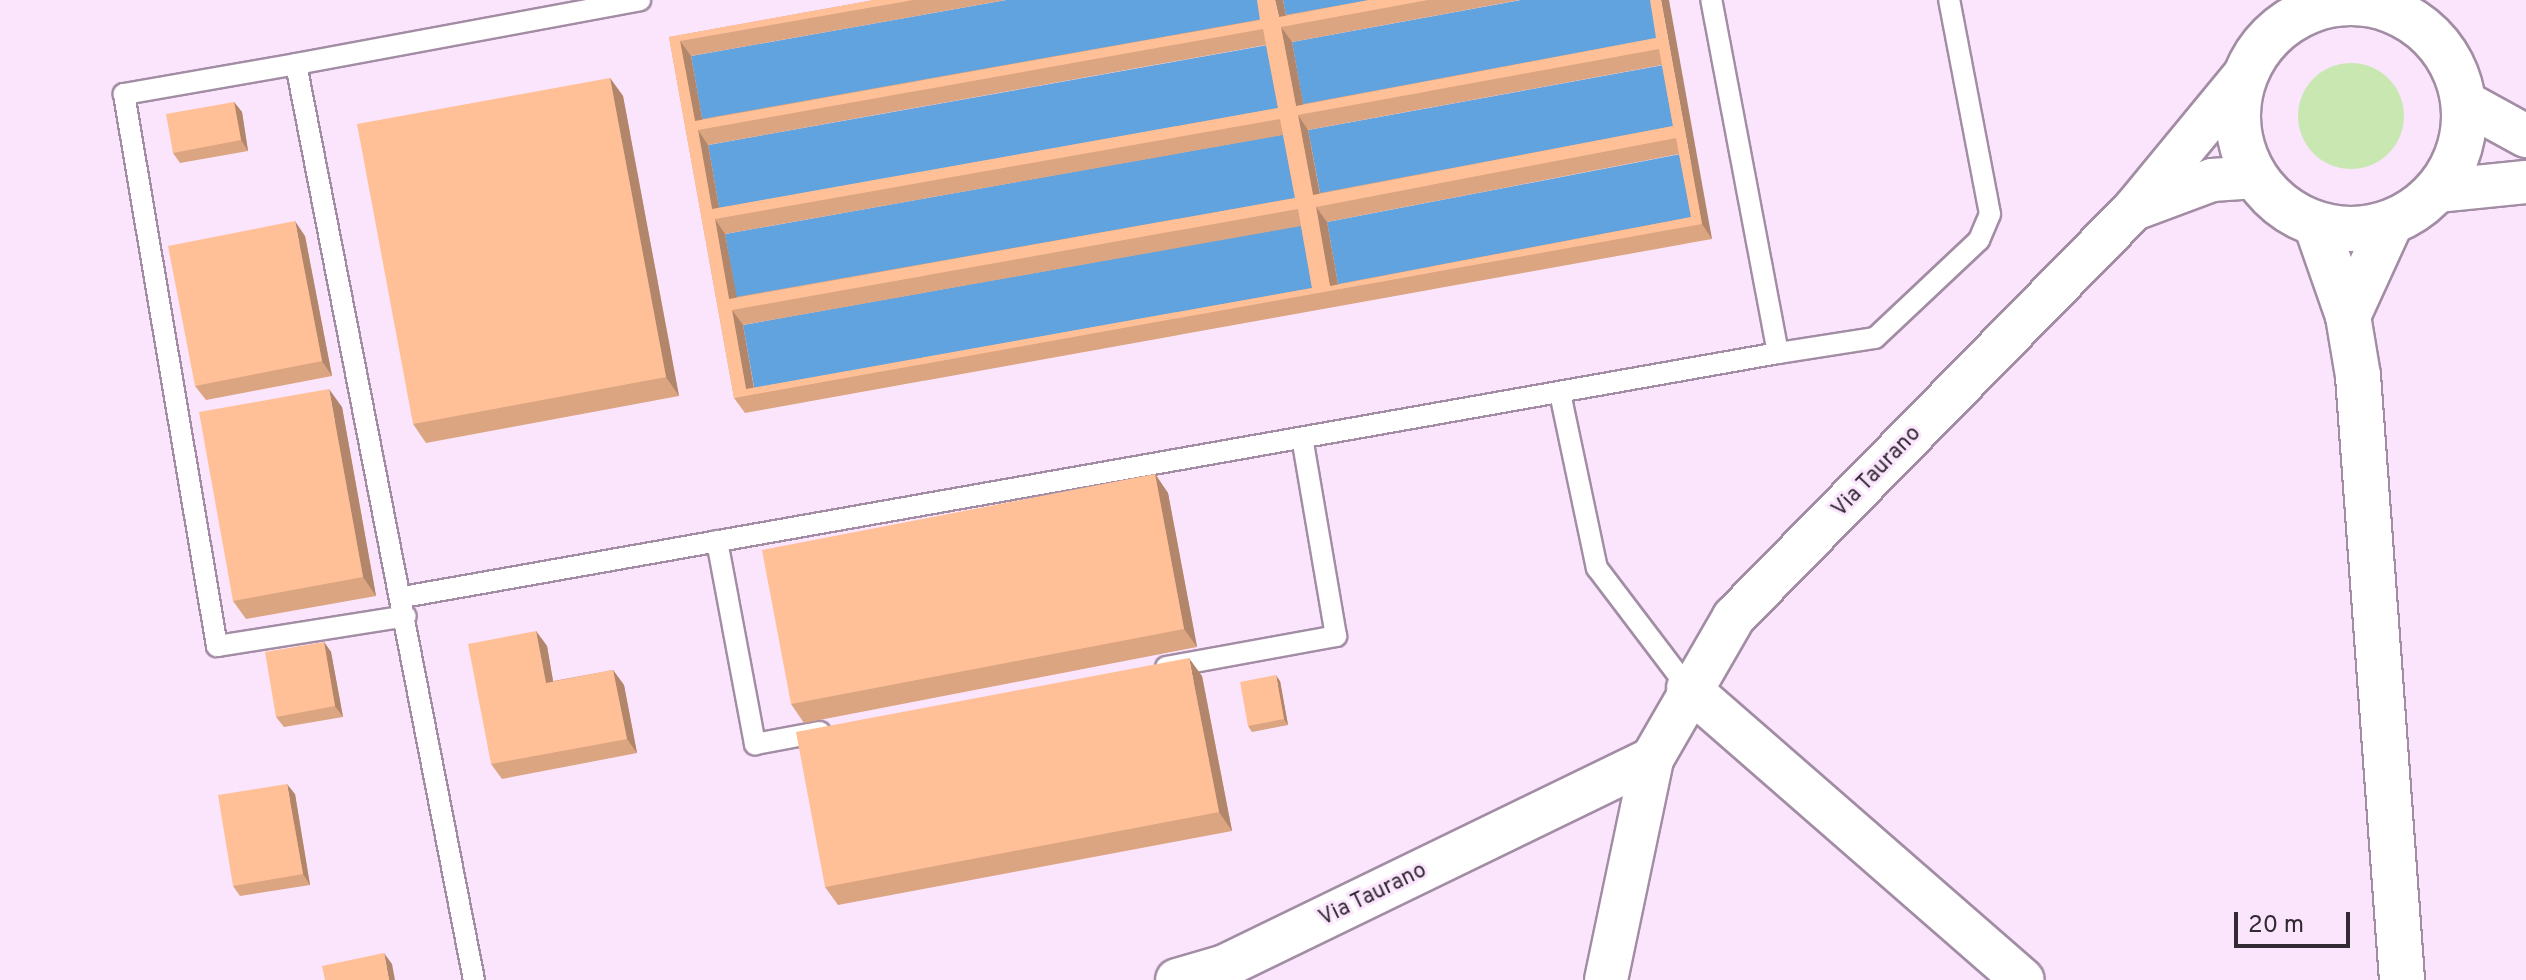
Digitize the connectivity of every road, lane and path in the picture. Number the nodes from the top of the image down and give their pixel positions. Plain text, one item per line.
1 (640, 0) edge
2 (1711, 0) edge
3 (1949, 0) edge
4 (2258, 0) edge
5 (2345, 2) edge
6 (2253, 61) junction
7 (296, 64) junction
8 (2464, 102) junction
9 (2526, 136) edge
10 (2256, 177) junction
11 (2526, 182) edge
12 (2437, 191) junction
13 (2134, 209) junction
14 (2391, 222) junction
15 (2316, 224) junction
16 (2348, 316) junction
17 (1778, 353) junction
18 (1560, 393) junction
19 (1302, 438) junction
20 (717, 541) junction
21 (404, 607) junction
22 (1148, 671) edge
23 (1688, 688) junction
24 (850, 726) edge
25 (1652, 759) junction
26 (474, 980) edge
27 (1177, 980) edge
28 (1606, 980) edge
29 (2023, 980) edge
30 (2402, 980) edge

1 - 7 lane
2 - 17 lane
3 - 17 lane
4 - 6 street
5 - 6 street
5 - 8 street
6 - 10 street
6 - 13 street, Via Taurano
7 - 21 lane
7 - 21 lane
8 - 9 street
8 - 12 street
10 - 13 street, Via Taurano
10 - 15 street
11 - 12 street
12 - 14 street
13 - 23 street, Via Taurano
14 - 15 street
14 - 16 street
15 - 16 street
16 - 30 street
17 - 18 lane
18 - 19 lane
18 - 23 lane
19 - 20 lane
19 - 22 lane
20 - 21 lane
20 - 24 lane
21 - 26 lane
23 - 25 street, Via Taurano
23 - 29 street
25 - 27 street, Via Taurano
25 - 28 street, Via Taurano

